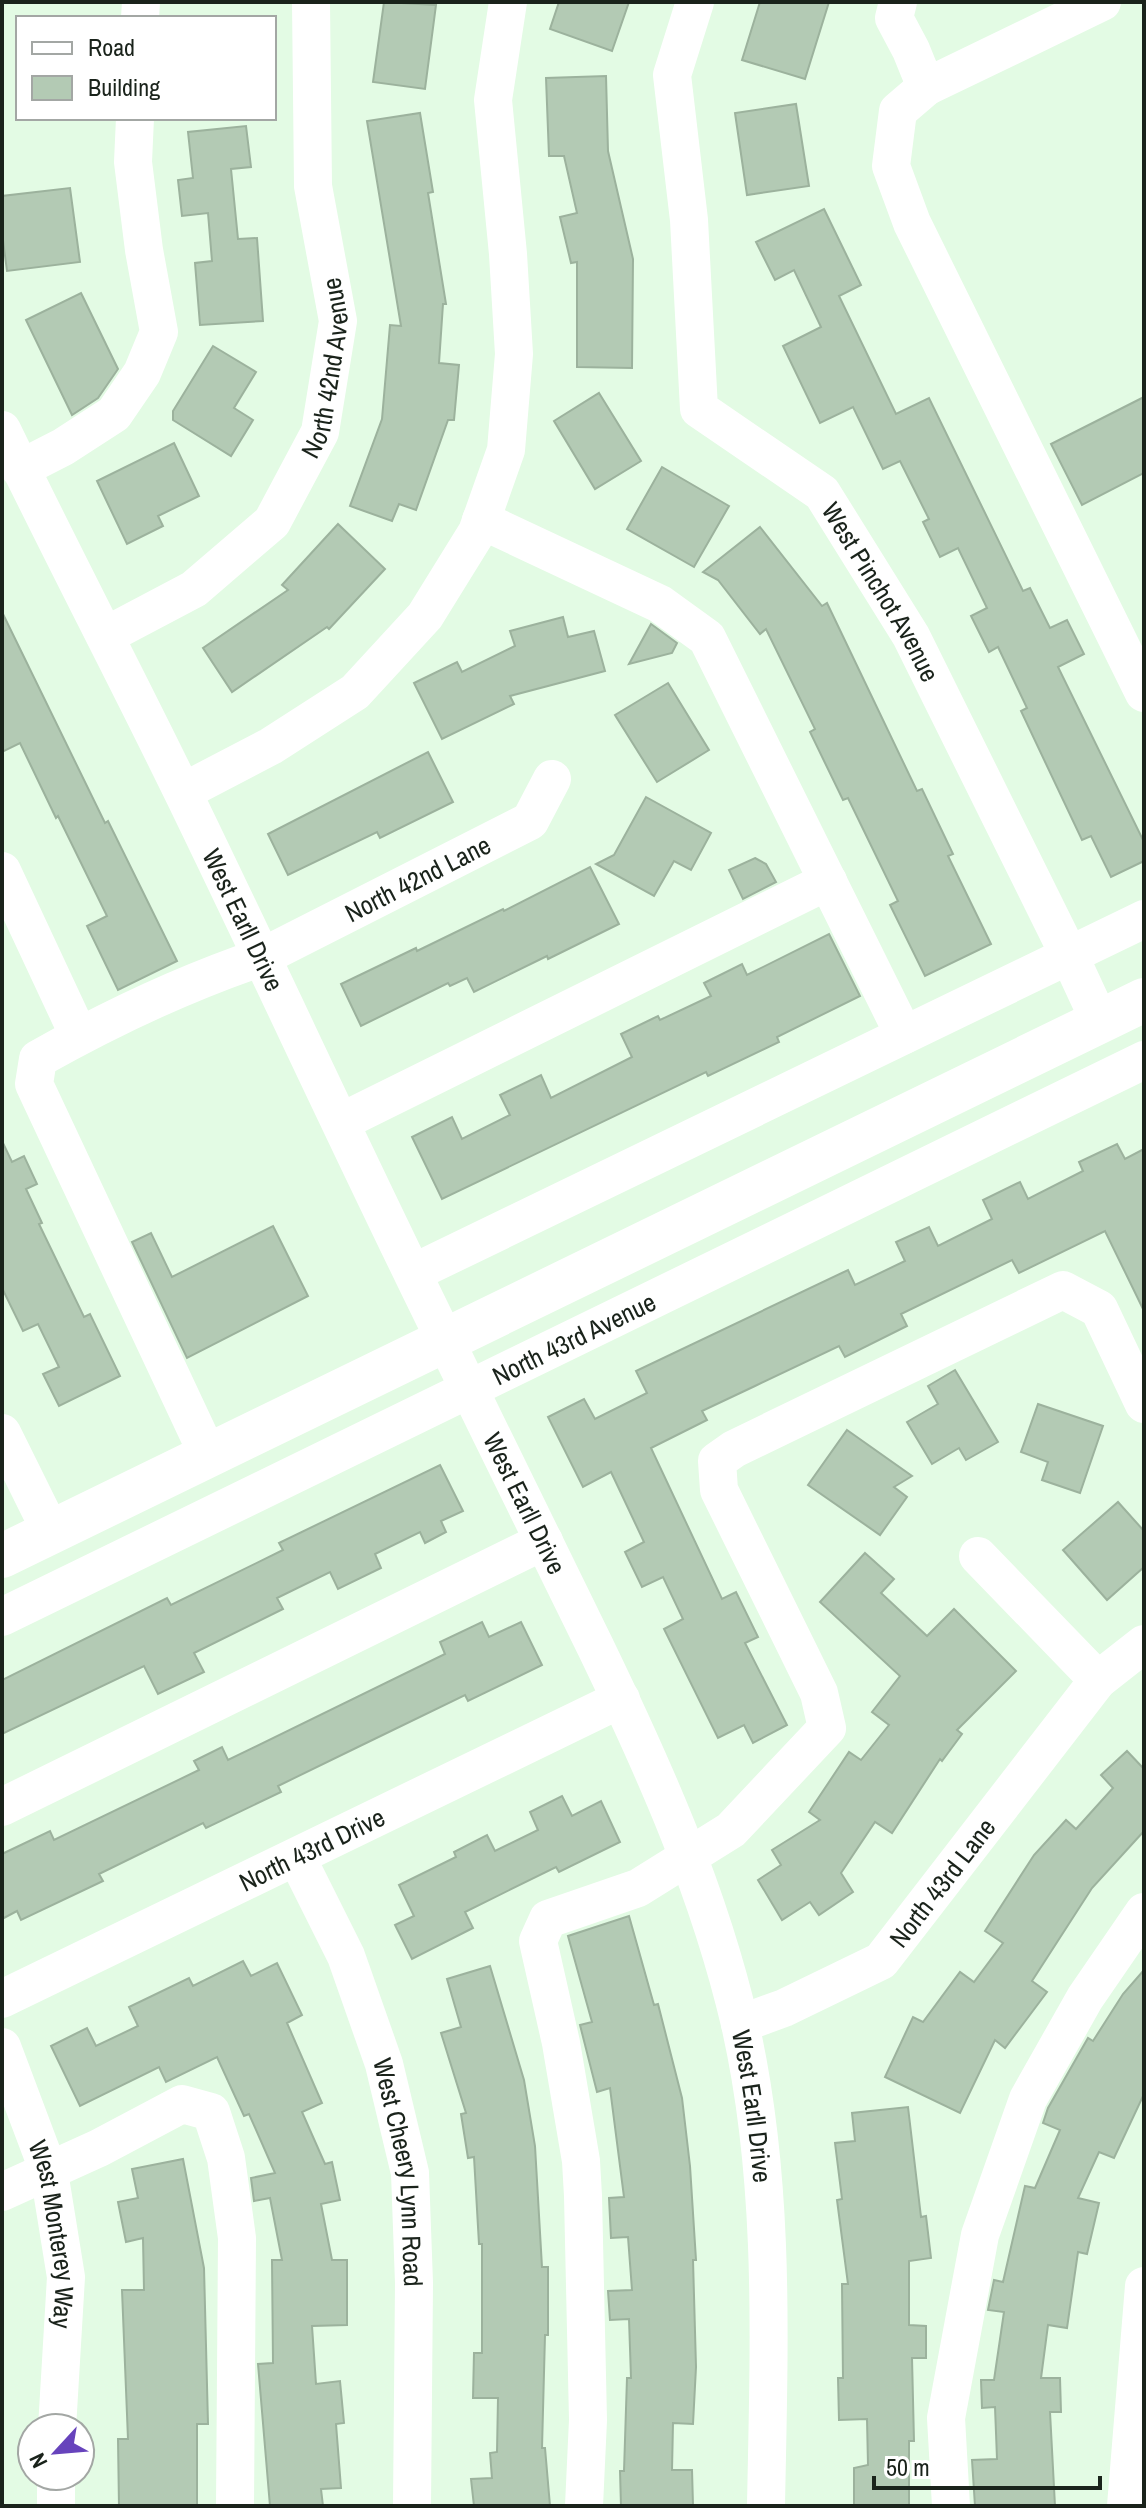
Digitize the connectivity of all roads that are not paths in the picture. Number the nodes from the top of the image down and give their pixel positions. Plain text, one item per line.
1 (311, 2) edge
2 (508, 2) edge
3 (695, 2) edge
4 (898, 2) edge
5 (1102, 2) edge
6 (926, 87) junction
7 (135, 120) edge
8 (2, 430) edge
9 (20, 469) junction
10 (481, 520) junction
11 (105, 636) junction
12 (1144, 693) edge
13 (552, 779) dead end
14 (183, 792) junction
15 (2, 871) edge
16 (828, 881) junction
17 (1144, 919) edge
18 (1069, 955) junction
19 (262, 957) junction
20 (1144, 1000) edge
21 (1100, 1022) junction
22 (904, 1035) junction
23 (79, 1036) junction
24 (1144, 1060) edge
25 (341, 1122) junction
26 (413, 1273) junction
27 (445, 1339) junction
28 (470, 1389) junction
29 (1144, 1404) edge
30 (2, 1433) edge
31 (209, 1457) junction
32 (51, 1532) junction
33 (544, 1541) junction
34 (2, 1556) edge
35 (978, 1556) dead end
36 (2, 1617) edge
37 (1144, 1644) edge
38 (1098, 1680) junction
39 (621, 1699) junction
40 (2, 1807) edge
41 (297, 1858) junction
42 (689, 1858) junction
43 (1144, 1912) edge
44 (2, 1999) edge
45 (740, 2024) junction
46 (2, 2047) edge
47 (49, 2172) junction
48 (2, 2192) edge
49 (1144, 2286) edge
50 (58, 2412) edge
51 (235, 2506) edge
52 (412, 2506) edge
53 (584, 2506) edge
54 (766, 2506) edge
55 (951, 2506) edge
56 (1126, 2506) edge

1 - 11 street, North 42nd Avenue
2 - 10 street
3 - 18 street, West Pinchot Avenue
4 - 6 street
5 - 6 street
6 - 12 street
7 - 9 street
8 - 9 street, West Earll Drive
9 - 11 street, West Earll Drive
10 - 14 street
10 - 16 street
11 - 14 street, West Earll Drive
13 - 19 street, North 42nd Lane
14 - 19 street, West Earll Drive
15 - 23 street
16 - 22 street
16 - 25 street
17 - 18 street
18 - 21 street, West Pinchot Avenue
18 - 22 street
19 - 23 street, North 42nd Lane
19 - 25 street, West Earll Drive
20 - 21 main road
21 - 27 main road
22 - 26 street
23 - 31 street, North 42nd Lane
24 - 28 street, North 43rd Avenue
25 - 26 street, West Earll Drive
26 - 27 street, West Earll Drive
27 - 28 street, West Earll Drive
27 - 31 main road
28 - 33 street, West Earll Drive
28 - 36 street, North 43rd Avenue
29 - 42 street
30 - 32 street
31 - 32 main road
32 - 34 main road
33 - 39 street, West Earll Drive
33 - 40 street
35 - 38 street
37 - 38 street, North 43rd Lane
38 - 45 street, North 43rd Lane
39 - 41 street, North 43rd Drive
39 - 42 street, West Earll Drive
41 - 44 street, North 43rd Drive
41 - 52 street, West Cheery Lynn Road
42 - 45 street, West Earll Drive
42 - 53 street
43 - 55 street
45 - 54 street, West Earll Drive
46 - 47 street, West Monterey Way
47 - 48 street
47 - 50 street, West Monterey Way
47 - 51 street
49 - 56 street

